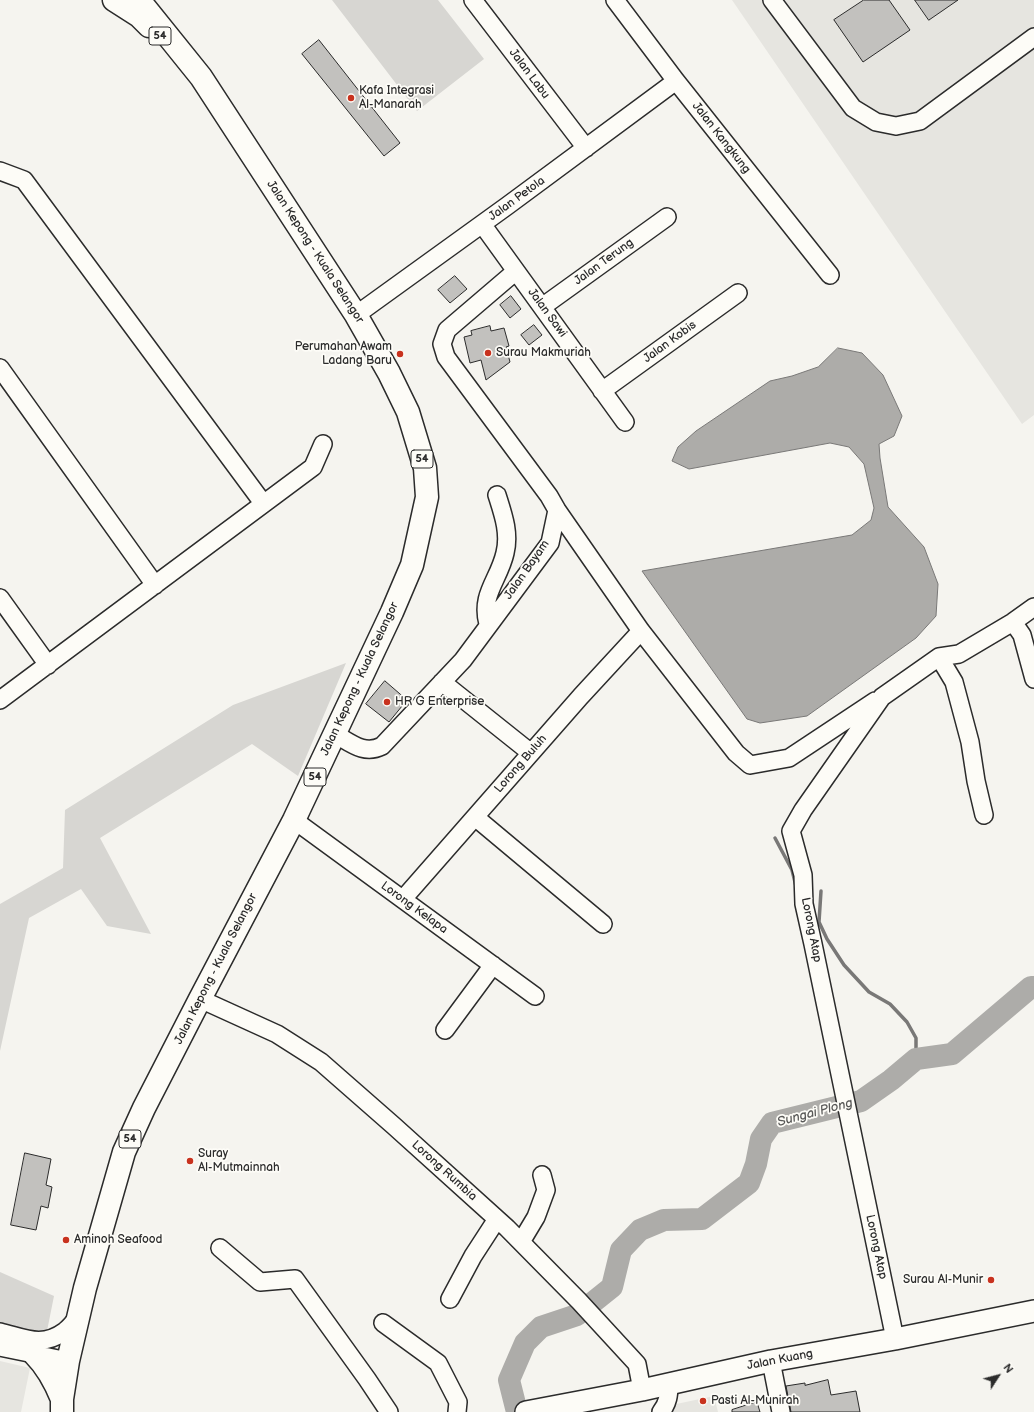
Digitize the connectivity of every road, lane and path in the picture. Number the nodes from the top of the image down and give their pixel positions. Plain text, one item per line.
1 (114, 0) edge
2 (139, 0) edge
3 (473, 0) edge
4 (615, 0) edge
5 (772, 0) edge
6 (1034, 37) edge
7 (201, 77) junction
8 (676, 81) junction
9 (586, 148) junction
10 (0, 171) edge
11 (667, 217) dead end
12 (482, 224) junction
13 (516, 271) junction
14 (830, 275) dead end
15 (738, 293) dead end
16 (542, 307) junction
17 (356, 315) junction
18 (0, 368) edge
19 (602, 391) junction
20 (625, 422) dead end
21 (323, 444) dead end
22 (497, 495) dead end
23 (263, 503) junction
24 (557, 510) junction
25 (155, 585) junction
26 (0, 598) edge
27 (1034, 607) edge
28 (1013, 622) junction
29 (488, 624) junction
30 (641, 631) junction
31 (940, 657) junction
32 (48, 665) junction
33 (1034, 678) edge
34 (442, 682) junction
35 (882, 697) junction
36 (0, 700) edge
37 (335, 734) junction
38 (531, 753) junction
39 (984, 815) dead end
40 (474, 817) junction
41 (294, 820) junction
42 (403, 899) junction
43 (603, 924) dead end
44 (493, 965) junction
45 (535, 996) dead end
46 (200, 1000) junction
47 (445, 1030) dead end
48 (542, 1175) dead end
49 (497, 1218) junction
50 (521, 1242) junction
51 (220, 1248) dead end
52 (450, 1298) dead end
53 (1034, 1311) edge
54 (78, 1317) junction
55 (383, 1323) dead end
56 (0, 1332) edge
57 (895, 1339) junction
58 (0, 1347) edge
59 (35, 1355) junction
60 (68, 1361) junction
61 (770, 1361) junction
62 (669, 1384) junction
63 (642, 1390) junction
64 (62, 1405) edge
65 (533, 1410) edge
66 (389, 1412) edge
67 (457, 1412) edge
68 (661, 1412) edge
69 (781, 1412) edge

1 - 7 highway, Jalan Kepong - Kuala Selangor / 54
2 - 7 highway, Jalan Kepong - Kuala Selangor / 54
3 - 9 street, Jalan Labu
4 - 8 street, Jalan Kangkung
5 - 6 street
7 - 17 highway, Jalan Kepong - Kuala Selangor / 54
8 - 9 street, Jalan Petola
8 - 14 street, Jalan Kangkung
9 - 12 street, Jalan Petola
10 - 23 street
11 - 16 street, Jalan Terung
12 - 13 street, Jalan Sawi
12 - 17 street, Jalan Petola
13 - 16 street, Jalan Sawi
13 - 24 street
15 - 19 street, Jalan Kobis
16 - 19 street, Jalan Sawi
17 - 37 highway, Jalan Kepong - Kuala Selangor / 54
18 - 25 street
19 - 20 street, Jalan Sawi
21 - 23 street
22 - 29 street
23 - 25 street
24 - 29 street, Jalan Bayam
24 - 30 street
25 - 32 street
26 - 32 street
27 - 28 street, Lorong Atap
28 - 31 street, Lorong Atap
28 - 33 street
29 - 34 street, Jalan Bayam
30 - 35 street
30 - 38 street, Lorong Buluh
31 - 35 street, Lorong Atap
31 - 39 street
32 - 36 street
34 - 37 street, Jalan Bayam
34 - 38 street
35 - 57 street, Lorong Atap
37 - 41 highway, Jalan Kepong - Kuala Selangor / 54
38 - 40 street, Lorong Buluh
40 - 42 street, Lorong Buluh
40 - 43 street
41 - 42 street, Lorong Kelapa
41 - 46 highway, Jalan Kepong - Kuala Selangor / 54
42 - 44 street, Lorong Kelapa
44 - 45 street, Lorong Kelapa
44 - 47 street
46 - 49 street, Lorong Rumbia
46 - 54 highway, Jalan Kepong - Kuala Selangor / 54
48 - 50 street
49 - 50 street, Lorong Rumbia
49 - 52 street
50 - 63 street, Lorong Rumbia
51 - 66 street
53 - 57 main road, Jalan Kuang
54 - 56 street
54 - 60 highway, Jalan Kepong - Kuala Selangor / 54
55 - 67 street
57 - 61 main road, Jalan Kuang
58 - 59 street
59 - 60 street
59 - 64 highway
60 - 64 highway, Jalan Kepong - Kuala Selangor / 54
61 - 62 main road, Jalan Kuang
61 - 69 street
62 - 63 main road, Jalan Kuang
62 - 68 street
63 - 65 main road, Jalan Kuang

